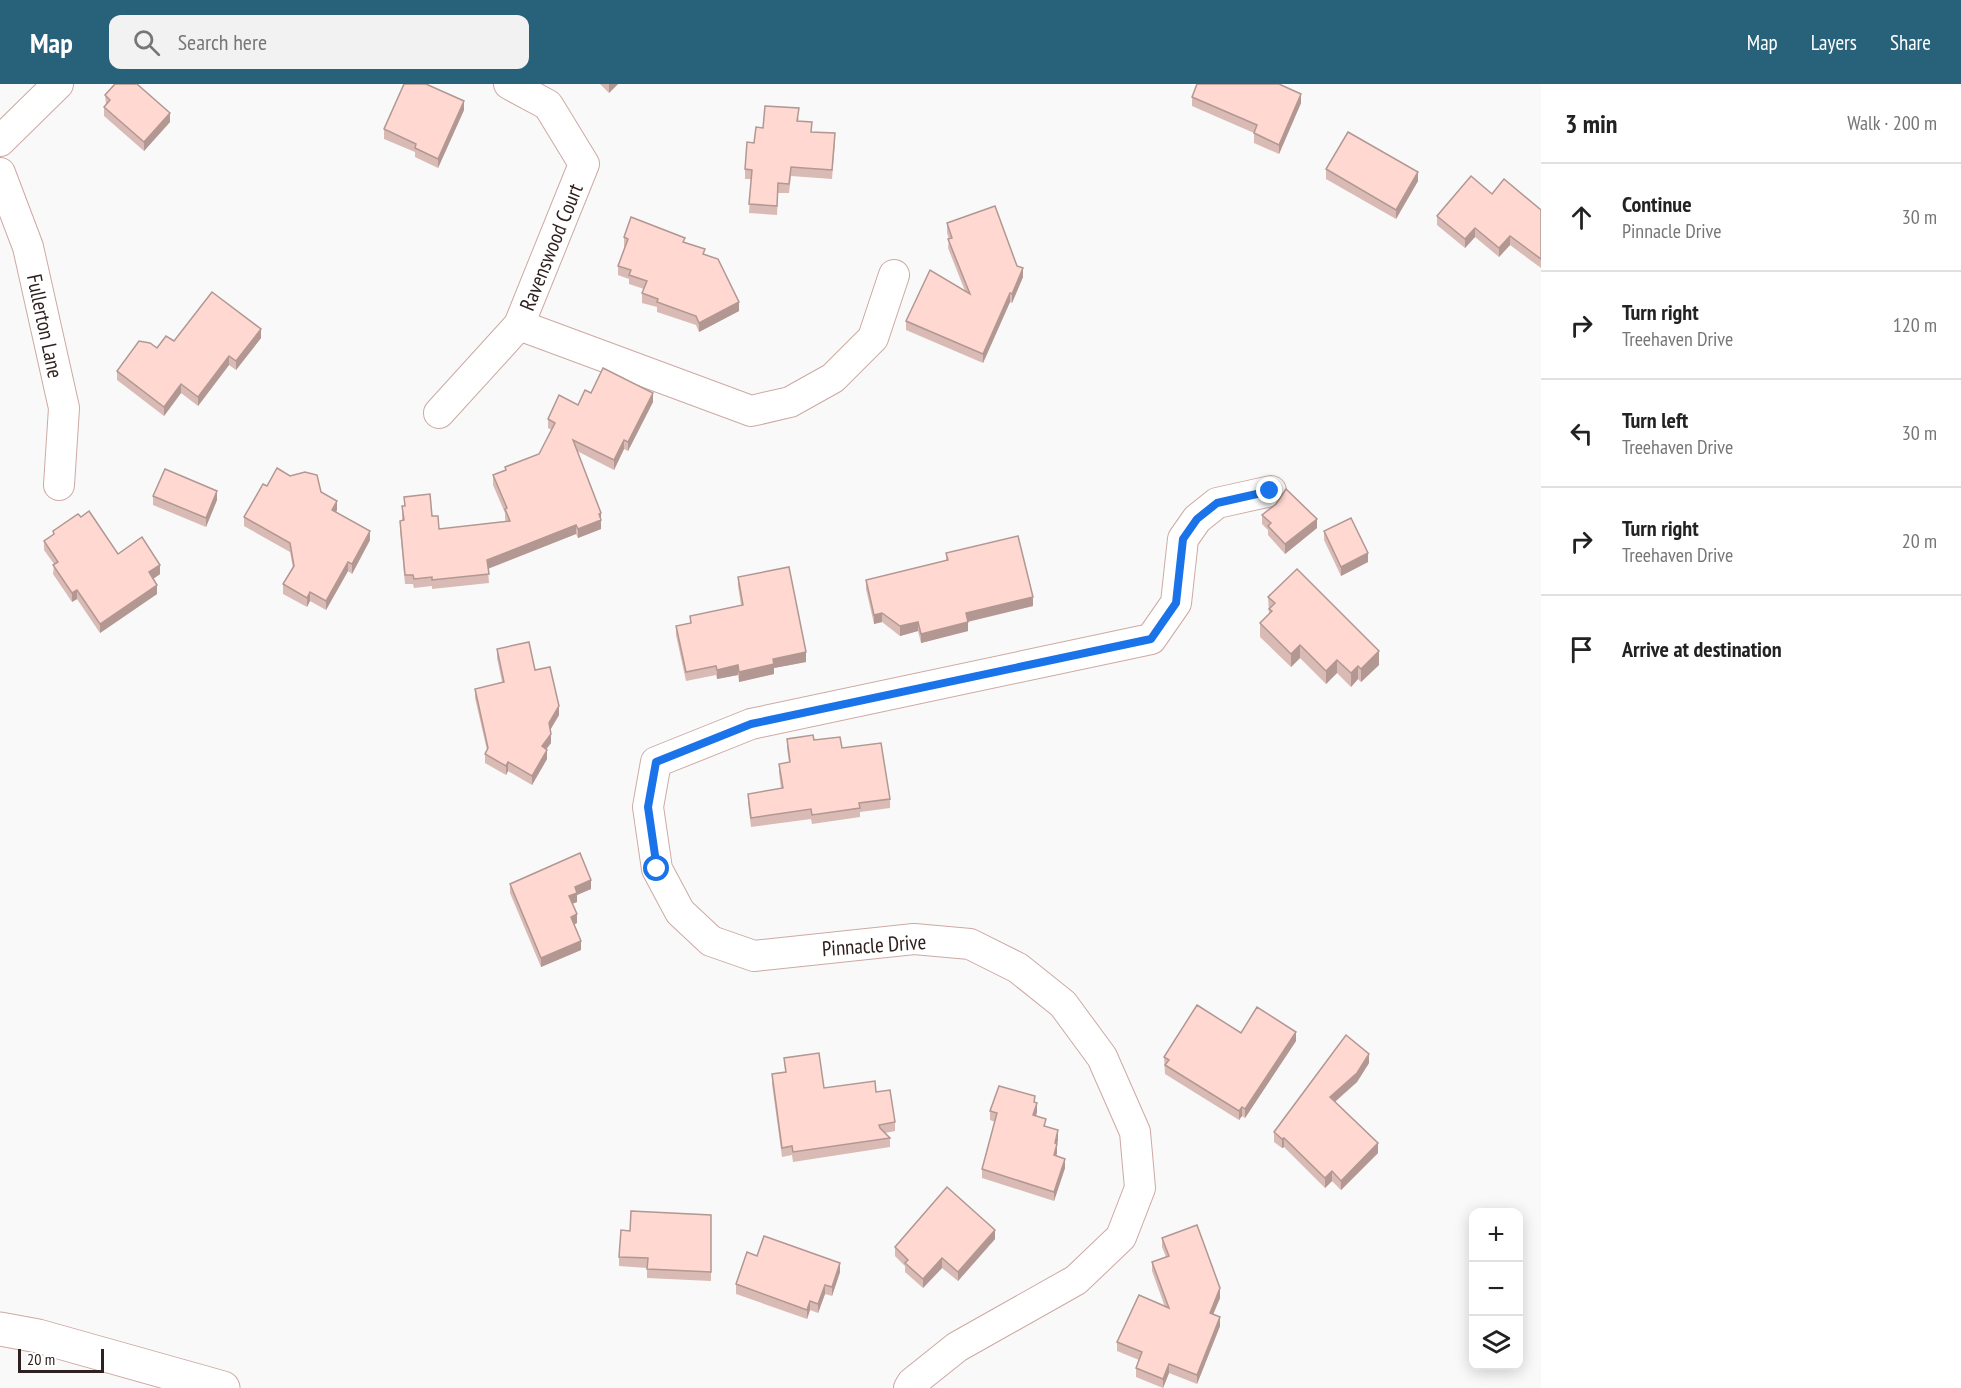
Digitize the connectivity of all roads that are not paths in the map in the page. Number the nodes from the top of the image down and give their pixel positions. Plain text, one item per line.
1 (58, 84) edge
2 (508, 84) edge
3 (0, 141) edge
4 (0, 173) edge
5 (894, 274) dead end
6 (519, 325) junction
7 (439, 413) dead end
8 (59, 485) dead end
9 (1270, 491) dead end
10 (0, 1329) edge
11 (223, 1388) edge
12 (909, 1388) edge

1 - 3 street
2 - 6 street, Ravenswood Court
4 - 8 street, Fullerton Lane
5 - 6 street
6 - 7 street, Ravenswood Court
9 - 12 street, Pinnacle Drive
10 - 11 street

